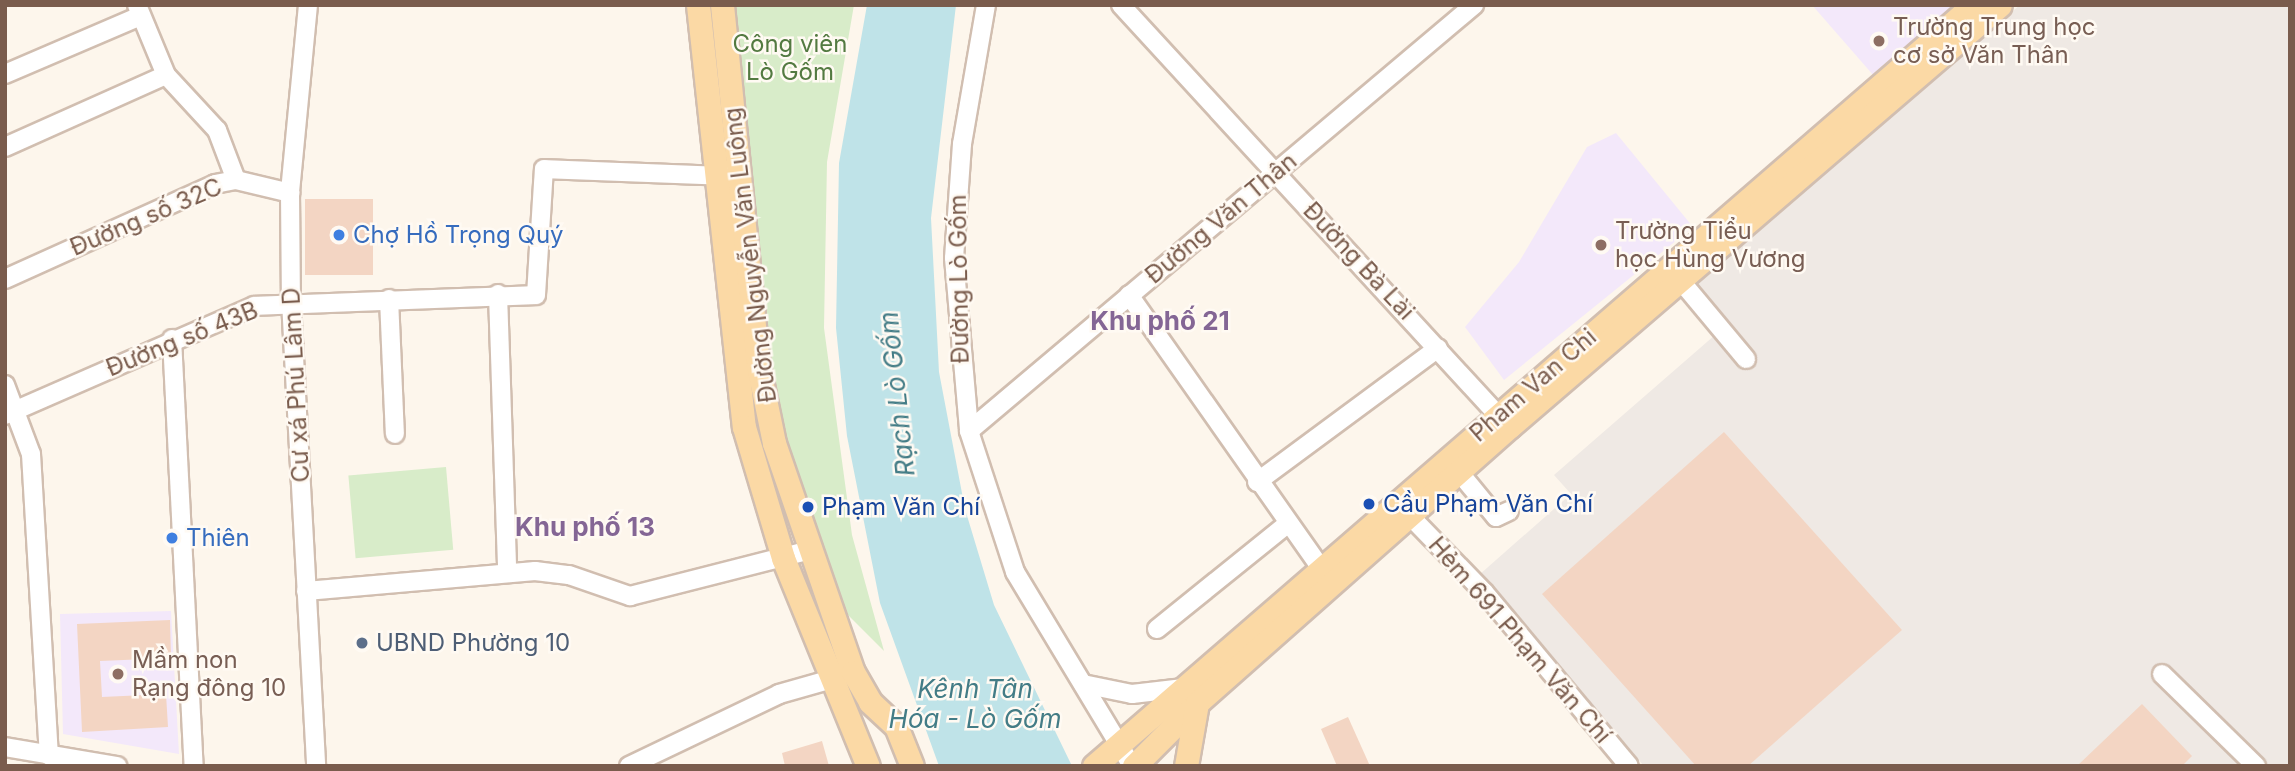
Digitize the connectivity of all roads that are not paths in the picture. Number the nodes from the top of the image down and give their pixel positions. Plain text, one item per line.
1 (308, 5) edge
2 (698, 5) edge
3 (722, 5) edge
4 (986, 5) edge
5 (1121, 5) edge
6 (1474, 5) edge
7 (1973, 5) edge
8 (2000, 5) edge
9 (137, 11) edge
10 (5, 74) edge
11 (166, 75) junction
12 (5, 147) edge
13 (1277, 174) junction
14 (715, 175) junction
15 (739, 177) junction
16 (236, 180) junction
17 (290, 193) junction
18 (5, 279) edge
19 (1680, 280) junction
20 (498, 294) junction
21 (1129, 295) junction
22 (389, 299) junction
23 (291, 301) junction
24 (172, 339) junction
25 (1438, 348) junction
26 (1746, 359) dead end
27 (5, 385) edge
28 (11, 412) edge
29 (1504, 421) junction
30 (969, 430) junction
31 (395, 434) dead end
32 (1459, 472) junction
33 (1257, 482) junction
34 (1509, 511) dead end
35 (1410, 516) junction
36 (1287, 524) junction
37 (807, 551) junction
38 (783, 558) junction
39 (1321, 568) junction
40 (507, 572) junction
41 (306, 591) junction
42 (1157, 629) dead end
43 (2162, 674) dead end
44 (832, 679) junction
45 (1083, 684) junction
46 (1191, 695) junction
47 (870, 702) junction
48 (847, 710) junction
49 (1120, 744) junction
50 (5, 747) edge
51 (49, 755) junction
52 (634, 762) edge
53 (1096, 764) edge
54 (117, 766) edge
55 (194, 766) edge
56 (316, 766) edge
57 (856, 766) edge
58 (868, 766) edge
59 (875, 766) edge
60 (895, 766) edge
61 (912, 766) edge
62 (1133, 766) edge
63 (1185, 766) edge
64 (1629, 766) edge
65 (2256, 766) edge

1 - 17 street, Cư xá Phú Lâm D
2 - 14 main road, Đường Nguyễn Văn Luông
3 - 15 main road, Đường Nguyễn Văn Luông
4 - 30 street, Đường Lò Gốm
5 - 13 street, Đường Bà Lài
6 - 13 street, Đường Văn Thân
7 - 29 main road, Pham Van Chi
8 - 19 main road, Pham Van Chi
9 - 10 street
9 - 11 street
11 - 12 street
11 - 16 street
13 - 21 street, Đường Văn Thân
13 - 25 street, Đường Bà Lài
14 - 15 street
14 - 20 street, Đường số 43B
14 - 38 main road, Đường Nguyễn Văn Luông
15 - 37 main road, Đường Nguyễn Văn Luông
16 - 17 street, Đường số 32C
16 - 18 street, Đường số 32C
17 - 23 street, Cư xá Phú Lâm D
19 - 26 street
19 - 29 main road, Pham Van Chi
20 - 22 street, Đường số 43B
20 - 40 street
21 - 30 street, Đường Văn Thân
21 - 33 street
22 - 23 street, Đường số 43B
22 - 31 street
23 - 24 street, Đường số 43B
23 - 41 street, Cư xá Phú Lâm D
24 - 28 street, Đường số 43B
24 - 55 street
25 - 29 street, Đường Bà Lài
25 - 33 street
27 - 28 street
28 - 51 street
29 - 32 main road, Pham Van Chi
29 - 39 main road, Pham Van Chi
30 - 45 street, Đường Lò Gốm
32 - 34 street
32 - 35 main road, Pham Van Chi
33 - 36 street
35 - 46 main road, Pham Van Chi
35 - 64 street, Hẻm 691 Phạm Văn Chí
36 - 39 street
36 - 42 street
37 - 38 street
37 - 47 main road, Đường Nguyễn Văn Luông
38 - 40 street
38 - 44 main road, Đường Nguyễn Văn Luông
39 - 46 main road, Pham Van Chi
40 - 41 street
41 - 56 street, Cư xá Phú Lâm D
43 - 65 street
44 - 48 main road, Đường Nguyễn Văn Luông
44 - 52 street
45 - 46 street
45 - 49 street, Đường Lò Gốm
46 - 49 main road, Pham Van Chi
46 - 62 main road, Pham Van Chi
46 - 63 main road
47 - 60 main road
47 - 61 main road, Đường Nguyễn Văn Luông
48 - 57 main road
48 - 58 main road, Đường Nguyễn Văn Luông
48 - 59 main road
49 - 53 main road, Pham Van Chi
49 - 62 street, Đường Lò Gốm
50 - 51 street
51 - 54 street

